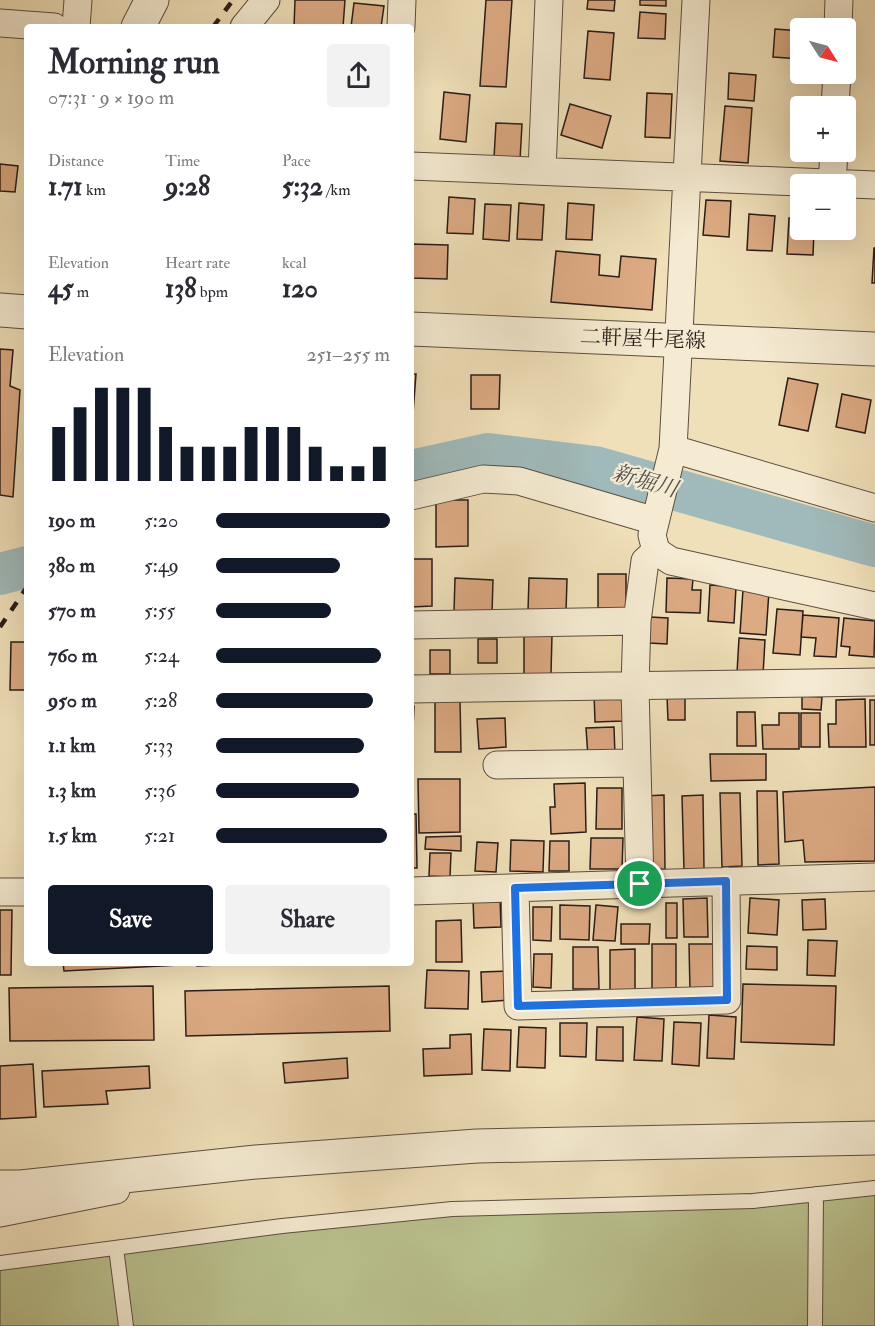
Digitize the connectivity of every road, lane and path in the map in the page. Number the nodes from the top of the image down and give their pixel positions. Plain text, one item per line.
1 (78, 0) edge
2 (152, 0) edge
3 (266, 0) edge
4 (402, 0) edge
5 (549, 0) edge
6 (696, 0) edge
7 (839, 0) edge
8 (838, 18) edge
9 (0, 23) edge
10 (76, 24) edge
11 (140, 24) edge
12 (246, 24) edge
13 (400, 24) edge
14 (24, 25) edge
15 (414, 166) edge
16 (542, 170) junction
17 (687, 177) junction
18 (790, 181) edge
19 (856, 184) edge
20 (875, 185) edge
21 (0, 310) edge
22 (24, 312) edge
23 (414, 329) edge
24 (678, 340) junction
25 (875, 349) edge
26 (671, 456) junction
27 (414, 495) edge
28 (875, 508) edge
29 (656, 516) junction
30 (656, 550) junction
31 (875, 606) edge
32 (637, 621) junction
33 (414, 626) edge
34 (875, 682) edge
35 (635, 686) junction
36 (414, 689) edge
37 (637, 763) junction
38 (497, 765) dead end
39 (875, 877) edge
40 (726, 881) junction
41 (640, 884) junction
42 (515, 888) junction
43 (414, 891) edge
44 (0, 892) edge
45 (24, 892) edge
46 (875, 1138) edge
47 (256, 1162) junction
48 (0, 1187) edge
49 (875, 1188) edge
50 (816, 1194) junction
51 (0, 1214) edge
52 (116, 1248) junction
53 (0, 1263) edge
54 (126, 1326) edge
55 (815, 1326) edge

1 - 10 street
2 - 11 street
3 - 12 street
4 - 13 street
5 - 16 street
6 - 17 street
7 - 8 street
9 - 14 street
15 - 16 street
16 - 17 street
17 - 18 street
17 - 24 street
19 - 20 street
21 - 22 street
23 - 24 street, 二軒屋牛尾線
24 - 25 street, 二軒屋牛尾線
24 - 26 street
26 - 28 street
26 - 29 street
27 - 29 street
29 - 30 street
30 - 31 street
30 - 32 street
32 - 33 street
32 - 35 street
34 - 35 street
35 - 36 street
35 - 37 street
37 - 38 street
37 - 41 street
39 - 40 street
40 - 41 street
40 - 42 street
41 - 42 street
42 - 43 street
44 - 45 street
46 - 47 street
47 - 48 street
47 - 51 street
49 - 50 lane
50 - 52 lane
50 - 55 lane
52 - 53 lane
52 - 54 lane

